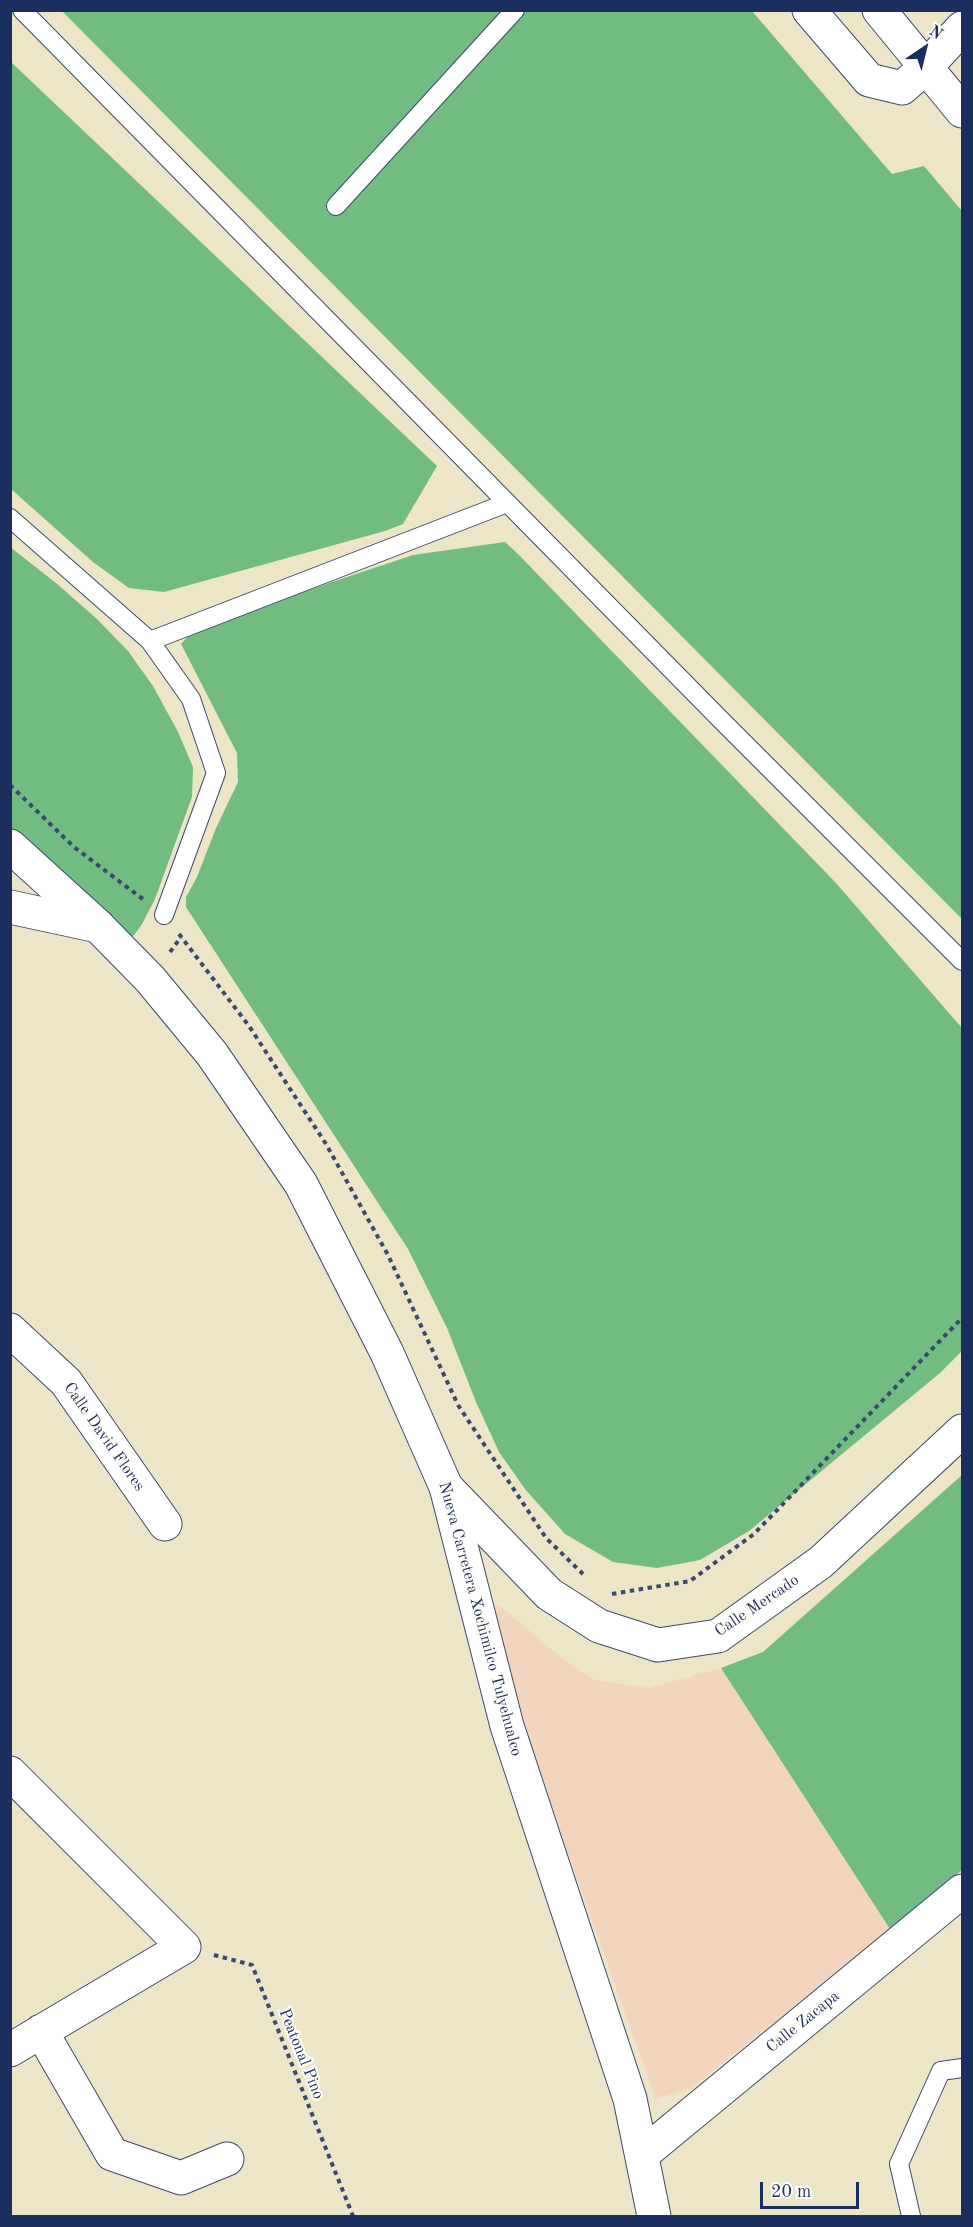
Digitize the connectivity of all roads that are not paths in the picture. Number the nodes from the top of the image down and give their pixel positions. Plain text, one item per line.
1 (22, 10) edge
2 (515, 10) edge
3 (809, 10) edge
4 (879, 10) edge
5 (963, 28) edge
6 (925, 68) junction
7 (963, 111) edge
8 (336, 206) dead end
9 (507, 503) junction
10 (10, 518) edge
11 (150, 641) junction
12 (10, 846) edge
13 (10, 907) edge
14 (164, 915) road end
15 (98, 926) junction
16 (963, 961) edge
17 (10, 1330) edge
18 (963, 1431) edge
19 (446, 1487) junction
20 (165, 1524) dead end
21 (10, 1773) edge
22 (963, 1891) edge
23 (41, 2031) junction
24 (10, 2050) edge
25 (963, 2068) edge
26 (643, 2154) junction
27 (226, 2159) dead end
28 (654, 2217) edge
29 (911, 2217) edge

1 - 9 lane
2 - 8 lane
3 - 6 street
4 - 6 street
5 - 6 street
6 - 7 street
9 - 11 lane
9 - 16 lane
10 - 11 lane
11 - 14 lane
12 - 15 street, Nueva Carretera Xochimilco Tulyehualco
13 - 15 street
15 - 19 street, Nueva Carretera Xochimilco Tulyehualco
17 - 20 street, Calle David Flores
18 - 19 street, Calle Mercado
19 - 26 street, Nueva Carretera Xochimilco Tulyehualco
21 - 23 street
22 - 26 street, Calle Zacapa
23 - 24 street
23 - 27 street
25 - 29 lane
26 - 28 street, Nueva Carretera Xochimilco Tulyehualco

